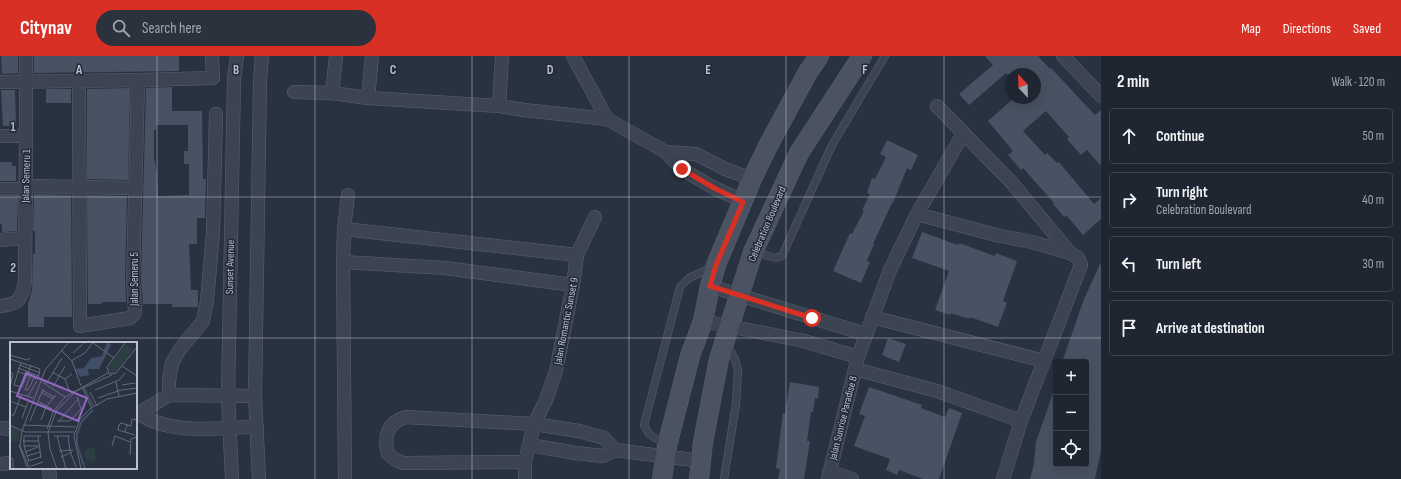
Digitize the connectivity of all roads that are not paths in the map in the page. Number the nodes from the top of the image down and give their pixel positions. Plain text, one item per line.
1 (26, 56) edge
2 (212, 56) edge
3 (237, 56) edge
4 (262, 56) edge
5 (336, 56) edge
6 (372, 56) edge
7 (502, 56) edge
8 (573, 56) edge
9 (819, 56) edge
10 (862, 56) edge
11 (885, 56) edge
12 (1063, 56) edge
13 (138, 80) junction
14 (79, 81) junction
15 (0, 82) edge
16 (26, 82) junction
17 (294, 92) dead end
18 (332, 94) junction
19 (1101, 96) edge
20 (368, 98) junction
21 (499, 106) junction
22 (937, 106) dead end
23 (216, 114) dead end
24 (606, 119) junction
25 (963, 134) junction
26 (0, 136) edge
27 (26, 136) junction
28 (666, 152) junction
29 (752, 179) junction
30 (81, 187) junction
31 (26, 188) junction
32 (136, 188) junction
33 (0, 189) edge
34 (348, 195) dead end
35 (743, 202) junction
36 (917, 214) junction
37 (595, 217) dead end
38 (344, 229) junction
39 (25, 238) junction
40 (0, 240) edge
41 (753, 252) junction
42 (1070, 253) junction
43 (577, 255) junction
44 (343, 262) junction
45 (716, 265) junction
46 (573, 285) junction
47 (710, 286) junction
48 (740, 295) junction
49 (0, 306) edge
50 (872, 317) junction
51 (703, 321) junction
52 (727, 334) junction
53 (866, 334) junction
54 (1044, 361) junction
55 (857, 363) junction
56 (169, 395) junction
57 (228, 396) junction
58 (255, 396) junction
59 (137, 414) edge
60 (1021, 421) junction
61 (534, 424) junction
62 (229, 427) junction
63 (257, 427) junction
64 (0, 428) edge
65 (10, 429) edge
66 (579, 431) junction
67 (530, 445) junction
68 (615, 450) junction
69 (667, 451) junction
70 (576, 453) junction
71 (525, 462) junction
72 (10, 463) edge
73 (0, 464) edge
74 (49, 469) edge
75 (700, 470) edge
76 (829, 475) edge
77 (50, 479) edge
78 (232, 479) edge
79 (259, 479) edge
80 (346, 479) edge
81 (525, 479) edge
82 (662, 479) edge
83 (724, 479) edge
84 (852, 479) edge
85 (1003, 479) edge

1 - 16 street, Jalan Semeru 1
2 - 13 street
3 - 57 street, Sunset Avenue
4 - 58 street
5 - 18 street
6 - 20 street
7 - 21 street
8 - 24 street
9 - 29 street
10 - 41 street, Celebration Boulevard
11 - 41 lane
12 - 19 street
13 - 14 street
13 - 32 street, Jalan Semeru 5
14 - 16 street
14 - 30 street
15 - 16 street
16 - 27 street, Jalan Semeru 1
17 - 18 street
18 - 20 street
20 - 21 street
21 - 24 street
22 - 25 street
23 - 56 street
24 - 28 street
25 - 36 street, Jalan Sunrise Paradise 8
25 - 42 street
26 - 27 street
27 - 31 street, Jalan Semeru 1
28 - 29 street
28 - 35 street
29 - 35 street
30 - 31 street
30 - 32 street
30 - 32 street, Jalan Semeru 5
31 - 33 street
31 - 39 street, Jalan Semeru 1
34 - 38 street
35 - 45 street
36 - 42 street
36 - 50 street, Jalan Sunrise Paradise 8
37 - 43 street, Jalan Romantic Sunset 9
38 - 43 street
38 - 44 street
39 - 40 street
39 - 49 street, Jalan Semeru 1
41 - 48 street, Celebration Boulevard
42 - 54 street
43 - 46 street, Jalan Romantic Sunset 9
44 - 46 street
44 - 80 street
45 - 47 street
45 - 69 lane
46 - 61 street, Jalan Romantic Sunset 9
47 - 48 street
47 - 51 street
48 - 52 street, Celebration Boulevard
48 - 53 street
50 - 53 street, Jalan Sunrise Paradise 8
50 - 54 street
51 - 52 street
51 - 69 street
52 - 55 street
52 - 75 street, Celebration Boulevard
52 - 83 lane
53 - 55 street, Jalan Sunrise Paradise 8
54 - 60 street
55 - 60 street
55 - 76 street, Jalan Sunrise Paradise 8
56 - 57 street
56 - 59 street
57 - 58 street
57 - 62 street, Sunset Avenue
58 - 63 street
59 - 62 street
60 - 85 street
61 - 66 street
61 - 67 street, Jalan Romantic Sunset 9
61 - 71 street
62 - 63 street
62 - 78 street, Sunset Avenue
63 - 79 street
64 - 65 street
66 - 68 street
66 - 70 street
67 - 70 street
67 - 71 street, Jalan Romantic Sunset 9
68 - 69 street
68 - 70 street
69 - 75 street
69 - 82 street
71 - 81 street, Jalan Romantic Sunset 9
72 - 73 street
74 - 77 street
76 - 84 street

